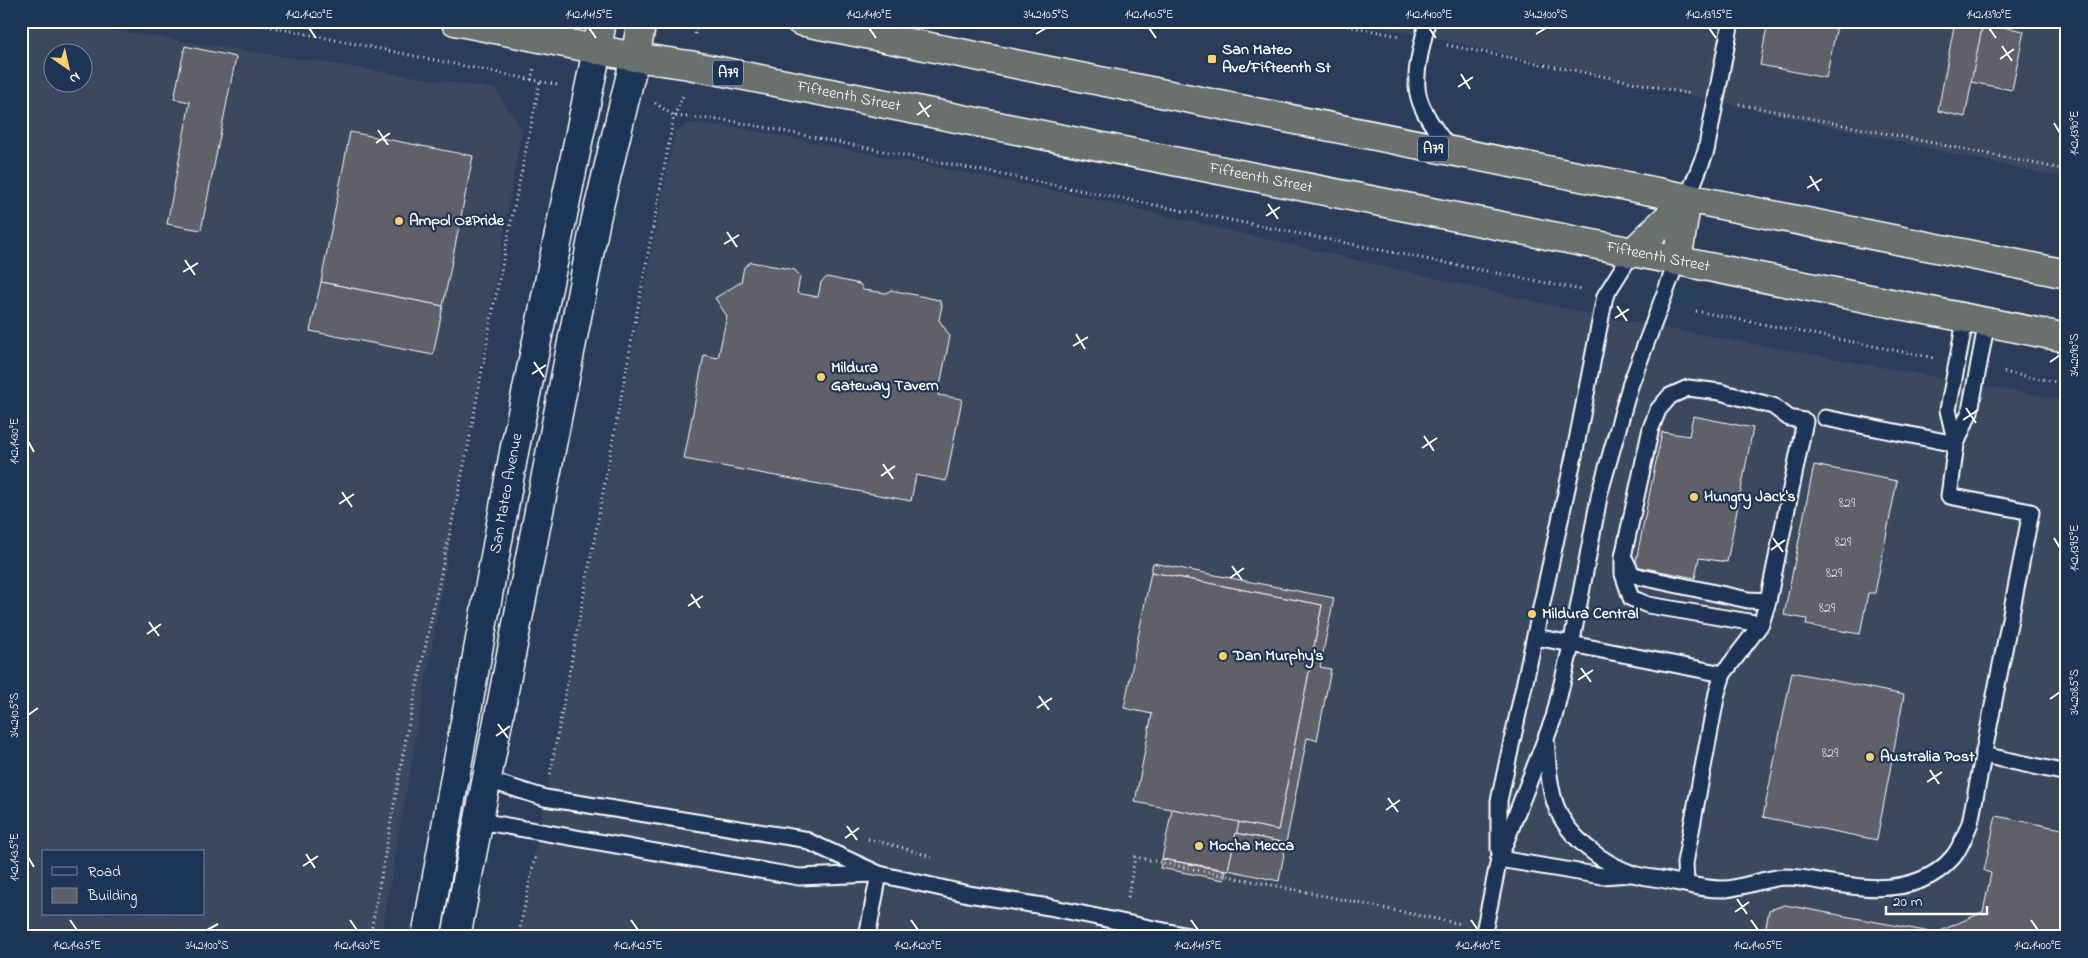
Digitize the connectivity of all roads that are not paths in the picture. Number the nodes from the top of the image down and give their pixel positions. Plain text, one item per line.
1 (455, 21) edge
2 (602, 21) edge
3 (642, 21) edge
4 (800, 21) edge
5 (1427, 21) edge
6 (1731, 21) edge
7 (597, 50) junction
8 (635, 57) junction
9 (1452, 152) junction
10 (1687, 199) junction
11 (1632, 253) junction
12 (1677, 261) junction
13 (2067, 274) edge
14 (1976, 319) junction
15 (2067, 338) edge
16 (1826, 418) dead end
17 (1956, 444) junction
18 (1623, 556) junction
19 (1768, 601) junction
20 (1761, 624) junction
21 (1536, 637) junction
22 (1571, 646) junction
23 (1723, 674) junction
24 (1546, 739) junction
25 (1983, 755) junction
26 (2067, 773) edge
27 (488, 780) junction
28 (479, 821) junction
29 (1499, 859) junction
30 (879, 874) junction
31 (1634, 874) junction
32 (1686, 884) junction
33 (1484, 933) edge
34 (426, 937) edge
35 (456, 937) edge
36 (867, 937) edge
37 (1193, 937) edge

1 - 7 highway, Fifteenth Street / A79
2 - 7 highway
3 - 8 highway
4 - 9 highway, A79
5 - 9 lane
6 - 10 lane
7 - 8 highway, Fifteenth Street / A79
7 - 34 street, San Mateo Avenue
8 - 11 highway, Fifteenth Street / A79
8 - 27 street
9 - 10 highway, A79
10 - 11 highway
10 - 12 highway
10 - 13 highway, A79
11 - 12 highway, Fifteenth Street / A79
11 - 21 lane
12 - 14 highway, Fifteenth Street / A79
12 - 22 lane
14 - 15 highway, Fifteenth Street / A79
14 - 17 lane
14 - 17 lane
16 - 17 lane
17 - 25 lane
18 - 19 lane
18 - 19 lane
18 - 20 lane
19 - 20 lane
20 - 23 lane
21 - 22 lane
21 - 29 lane
22 - 23 lane
22 - 24 lane
23 - 32 lane
24 - 29 lane
24 - 31 lane
25 - 26 lane
25 - 32 lane
27 - 28 street
27 - 30 lane
28 - 30 lane
28 - 35 street
29 - 31 lane
29 - 33 lane
30 - 36 lane
30 - 37 lane
31 - 32 lane

